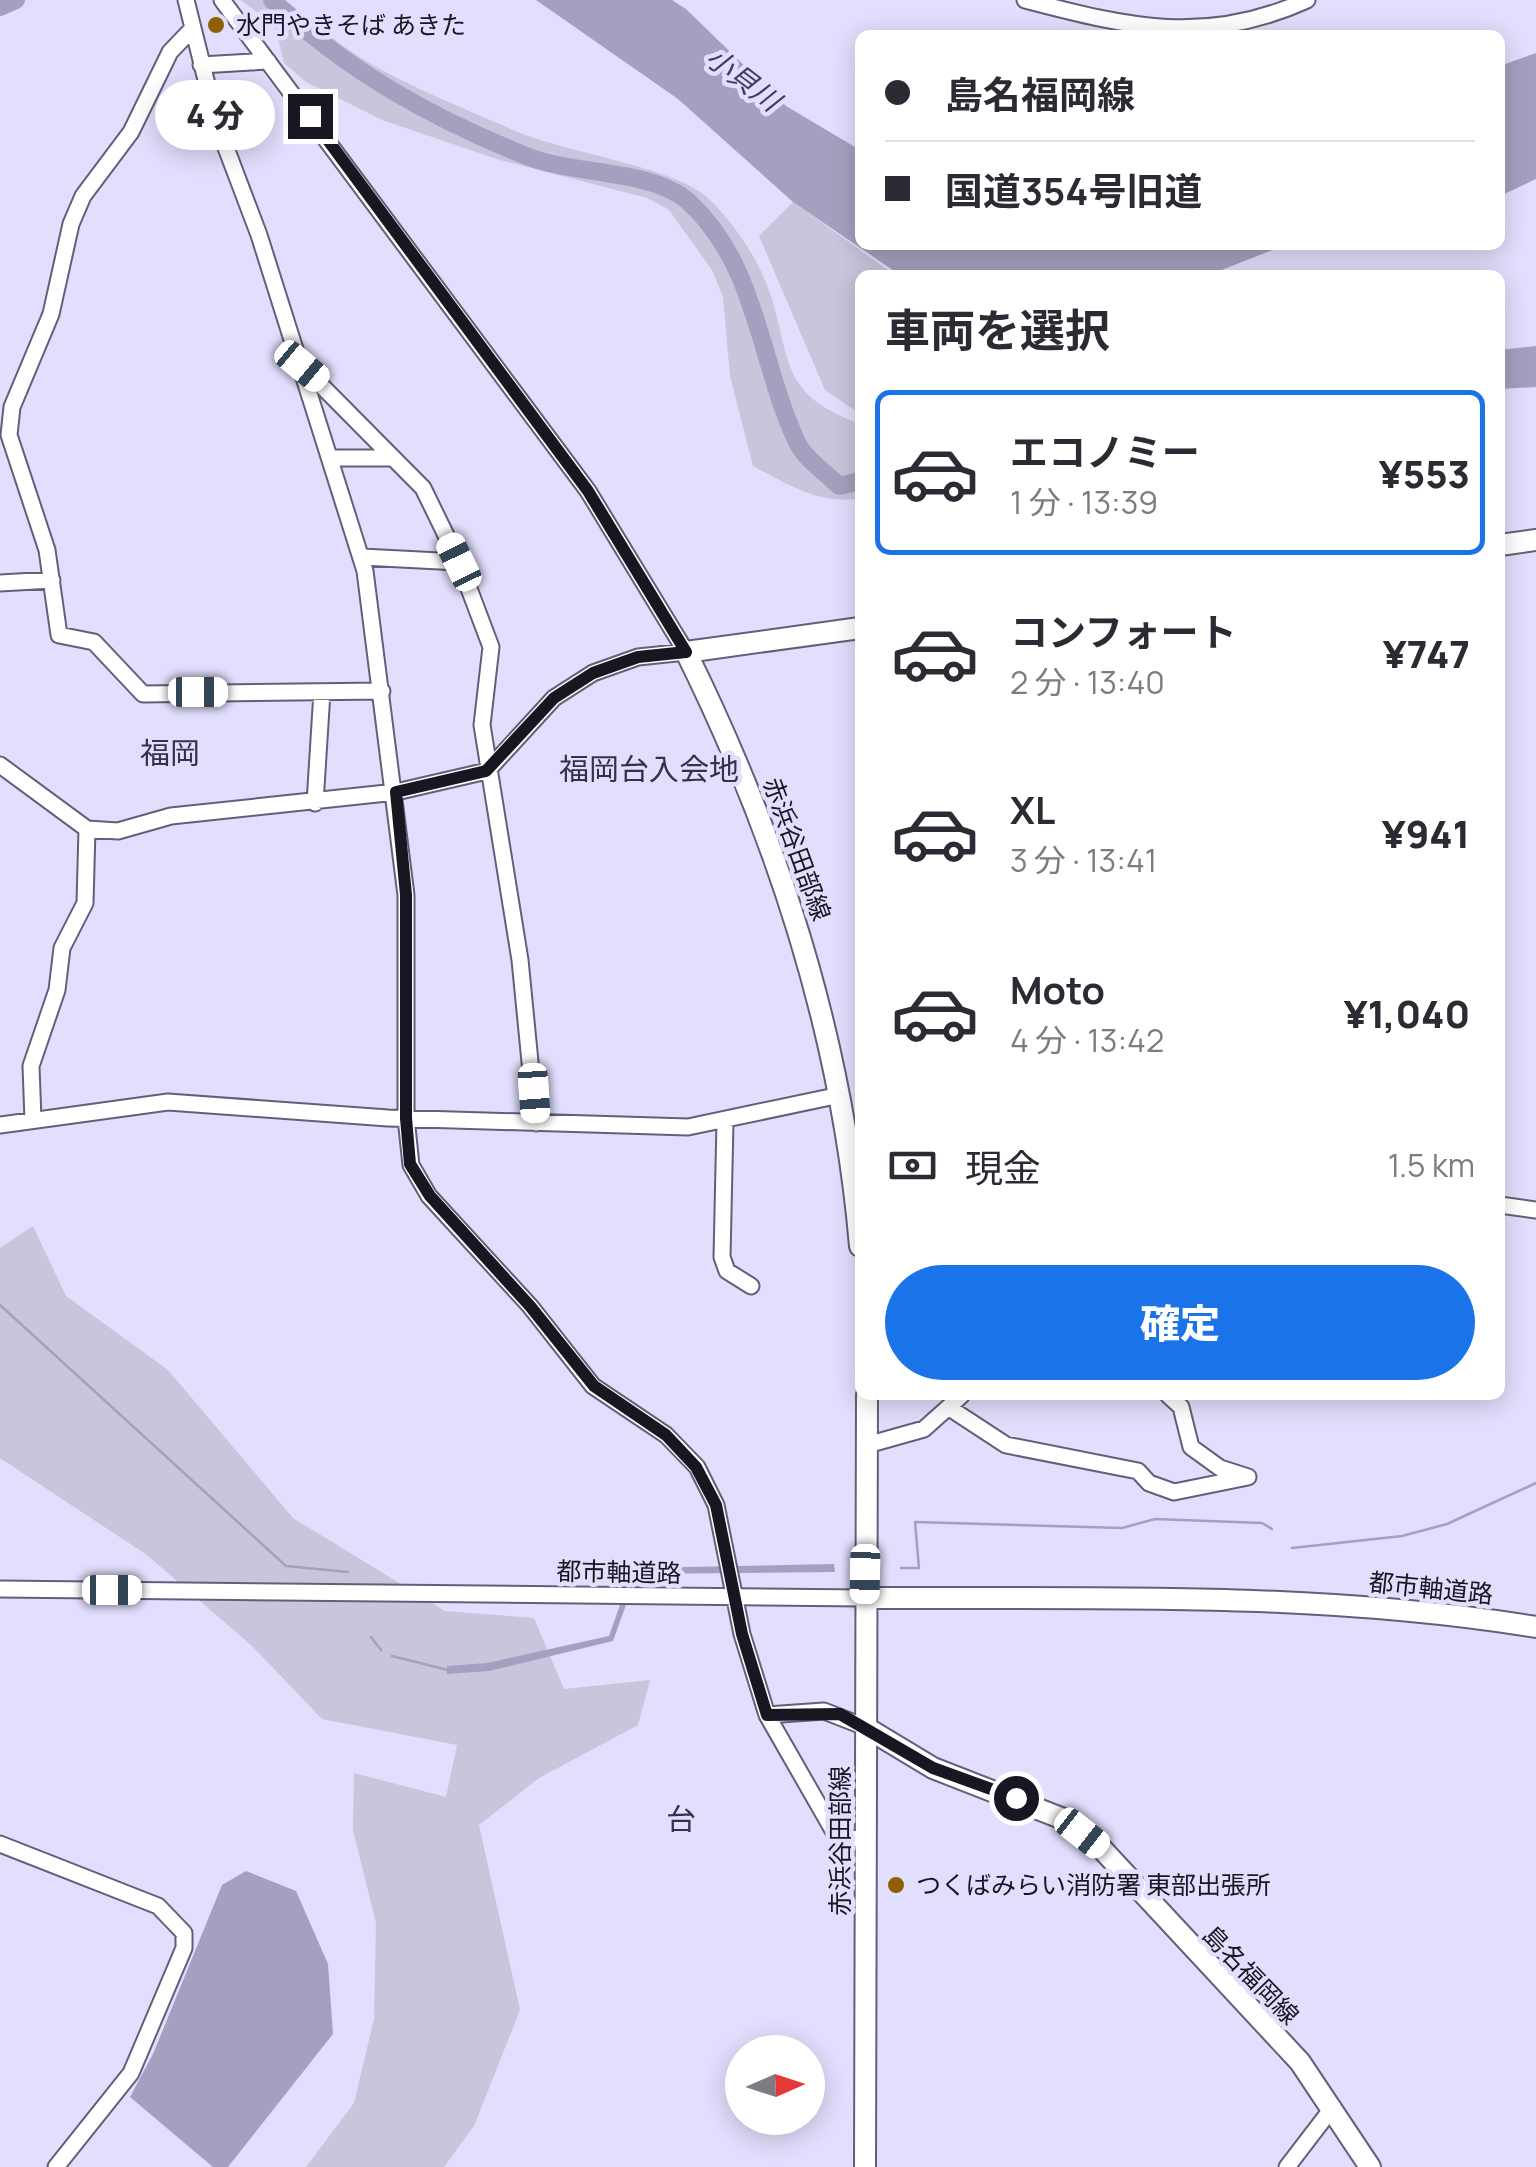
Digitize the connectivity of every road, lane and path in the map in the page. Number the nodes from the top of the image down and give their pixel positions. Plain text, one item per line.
1 (186, 0) edge
2 (222, 0) edge
3 (1025, 0) edge
4 (1307, 0) edge
5 (192, 29) junction
6 (1175, 30) edge
7 (1194, 30) edge
8 (268, 61) junction
9 (200, 65) junction
10 (302, 366) junction
11 (332, 458) junction
12 (390, 458) junction
13 (1536, 540) edge
14 (1505, 544) edge
15 (362, 557) junction
16 (459, 562) junction
17 (52, 580) junction
18 (0, 583) edge
19 (855, 629) edge
20 (686, 652) junction
21 (382, 691) junction
22 (322, 692) junction
23 (0, 765) edge
24 (486, 771) junction
25 (396, 792) junction
26 (315, 803) junction
27 (87, 829) junction
28 (840, 1095) junction
29 (406, 1118) junction
30 (33, 1120) junction
31 (725, 1122) junction
32 (536, 1123) junction
33 (0, 1125) edge
34 (855, 1169) edge
35 (1505, 1206) edge
36 (1536, 1210) edge
37 (751, 1286) dead end
38 (867, 1400) edge
39 (958, 1400) edge
40 (1173, 1400) edge
41 (951, 1409) junction
42 (868, 1446) junction
43 (0, 1589) edge
44 (735, 1598) junction
45 (865, 1598) junction
46 (1536, 1627) edge
47 (767, 1715) junction
48 (864, 1726) junction
49 (865, 1839) junction
50 (0, 1844) edge
51 (1334, 2106) junction
52 (56, 2167) edge
53 (865, 2167) edge
54 (1287, 2167) edge
55 (1370, 2167) edge

1 - 5 street
2 - 8 street
3 - 6 street
4 - 7 street
5 - 9 street
5 - 17 street
8 - 9 street
8 - 20 street
9 - 10 street
10 - 11 street
10 - 12 street
11 - 12 street
11 - 15 street
12 - 16 street
13 - 14 main road
15 - 16 street
15 - 21 street
16 - 24 street
17 - 18 street
17 - 22 street
19 - 20 main road
20 - 24 street
20 - 28 main road, 赤浜谷田部線
21 - 22 street
21 - 25 street
22 - 26 street
23 - 27 street
24 - 25 street
24 - 32 street
25 - 26 street
25 - 29 street
26 - 27 street
27 - 30 street
28 - 31 street
28 - 34 main road, 赤浜谷田部線
29 - 30 street
29 - 32 street
29 - 44 street
30 - 33 street
31 - 32 street
31 - 37 street
35 - 36 street
38 - 42 main road, 赤浜谷田部線
39 - 41 street
40 - 41 street
41 - 42 street
42 - 45 main road, 赤浜谷田部線
43 - 44 street, 都市軸道路
44 - 45 street, 都市軸道路
44 - 47 street
45 - 46 main road, 都市軸道路
45 - 48 main road, 赤浜谷田部線
47 - 48 street
47 - 49 street
48 - 49 main road, 赤浜谷田部線
48 - 51 main road, 島名福岡線
49 - 53 main road, 赤浜谷田部線
50 - 52 street
51 - 54 street
51 - 55 main road, 島名福岡線

